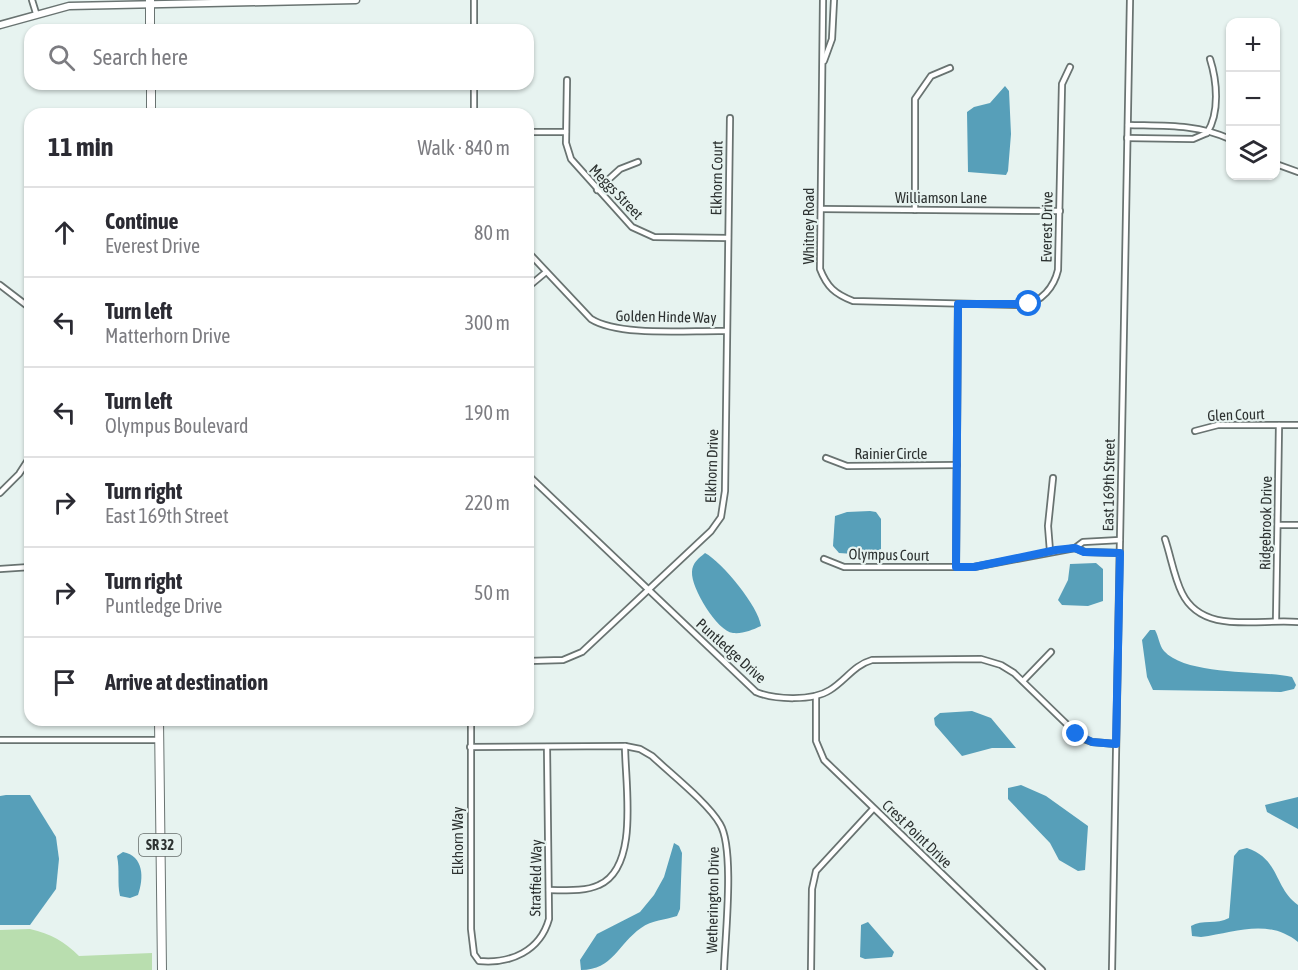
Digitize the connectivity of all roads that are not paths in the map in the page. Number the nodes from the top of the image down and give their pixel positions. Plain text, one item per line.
1 (32, 0) edge
2 (356, 0) edge
3 (474, 0) edge
4 (823, 0) edge
5 (834, 0) edge
6 (1130, 0) edge
7 (150, 3) edge
8 (36, 13) junction
9 (150, 24) edge
10 (474, 24) edge
11 (0, 25) edge
12 (1210, 59) dead end
13 (822, 66) junction
14 (1070, 67) dead end
15 (950, 68) dead end
16 (567, 80) dead end
17 (151, 90) edge
18 (474, 90) edge
19 (152, 108) edge
20 (474, 108) edge
21 (730, 118) dead end
22 (1128, 125) junction
23 (534, 132) edge
24 (566, 132) junction
25 (1207, 133) junction
26 (1226, 137) edge
27 (1127, 138) junction
28 (638, 162) dead end
29 (1280, 167) edge
30 (1298, 172) edge
31 (597, 190) junction
32 (822, 209) junction
33 (915, 210) junction
34 (1060, 211) junction
35 (728, 238) junction
36 (534, 259) edge
37 (546, 272) junction
38 (534, 282) edge
39 (0, 285) edge
40 (24, 303) edge
41 (958, 304) junction
42 (726, 331) junction
43 (1279, 425) junction
44 (1298, 425) edge
45 (1195, 431) dead end
46 (826, 458) dead end
47 (957, 465) junction
48 (24, 466) edge
49 (1053, 478) dead end
50 (534, 481) edge
51 (0, 493) edge
52 (1278, 525) junction
53 (1298, 525) edge
54 (1165, 539) dead end
55 (1120, 540) junction
56 (1075, 548) junction
57 (1050, 551) junction
58 (1120, 553) junction
59 (824, 560) dead end
60 (24, 567) edge
61 (956, 567) junction
62 (0, 568) edge
63 (648, 590) junction
64 (1276, 621) junction
65 (1298, 622) edge
66 (1051, 652) dead end
67 (534, 661) edge
68 (1023, 681) junction
69 (816, 696) junction
70 (159, 726) edge
71 (471, 726) edge
72 (0, 740) edge
73 (159, 740) junction
74 (1116, 744) junction
75 (625, 746) junction
76 (470, 747) junction
77 (547, 747) junction
78 (873, 809) junction
79 (549, 890) junction
80 (479, 961) joint
81 (162, 970) edge
82 (724, 970) edge
83 (810, 970) edge
84 (1042, 970) edge
85 (1112, 970) edge

1 - 8 street
2 - 7 street
3 - 10 street
4 - 13 street, Whitney Road
5 - 13 street, Whitney Road
6 - 22 street, East 169th Street
7 - 8 street
7 - 9 main road
8 - 11 street
12 - 25 street
13 - 32 street, Whitney Road
14 - 34 street, Everest Drive
15 - 33 street
16 - 24 street, Meggs Street
17 - 19 main road
18 - 20 street
21 - 35 street, Elkhorn Court
22 - 25 street
22 - 27 street, East 169th Street
23 - 24 street
24 - 31 street, Meggs Street
25 - 26 street
25 - 27 street
27 - 55 street, East 169th Street
28 - 31 street
29 - 30 street
31 - 35 street, Meggs Street
32 - 33 street, Williamson Lane
32 - 41 street, Whitney Road
33 - 34 street, Williamson Lane
34 - 41 street, Everest Drive
35 - 42 street, Elkhorn Drive
36 - 37 street, Golden Hinde Way
37 - 38 street
37 - 42 street, Golden Hinde Way
39 - 40 street
41 - 47 street
42 - 63 street, Elkhorn Drive
43 - 44 street, Glen Court
43 - 45 street, Glen Court
43 - 52 street, Ridgebrook Drive
46 - 47 street, Rainier Circle
47 - 61 street
48 - 51 street
49 - 57 street
50 - 63 street, Puntledge Drive
52 - 53 street
52 - 64 street, Ridgebrook Drive
54 - 64 street
55 - 56 street
55 - 58 street, East 169th Street
56 - 57 street, Olympus Court
56 - 58 street
57 - 61 street, Olympus Court
58 - 74 street, East 169th Street
59 - 61 street, Olympus Court
60 - 62 street
63 - 67 street, Elkhorn Drive
63 - 69 street, Puntledge Drive
64 - 65 street
66 - 68 street
68 - 69 street
68 - 74 street
69 - 78 street, Crest Point Drive
70 - 73 main road, SR 32
71 - 76 street, Elkhorn Way
72 - 73 street
73 - 81 main road, SR 32
74 - 85 street, East 169th Street
75 - 77 street, Wetherington Drive
75 - 79 street
75 - 82 street, Wetherington Drive
76 - 77 street, Wetherington Drive
76 - 80 street, Elkhorn Way
77 - 79 street, Stratfield Way
78 - 83 street
78 - 84 street, Crest Point Drive
79 - 80 street, Stratfield Way

